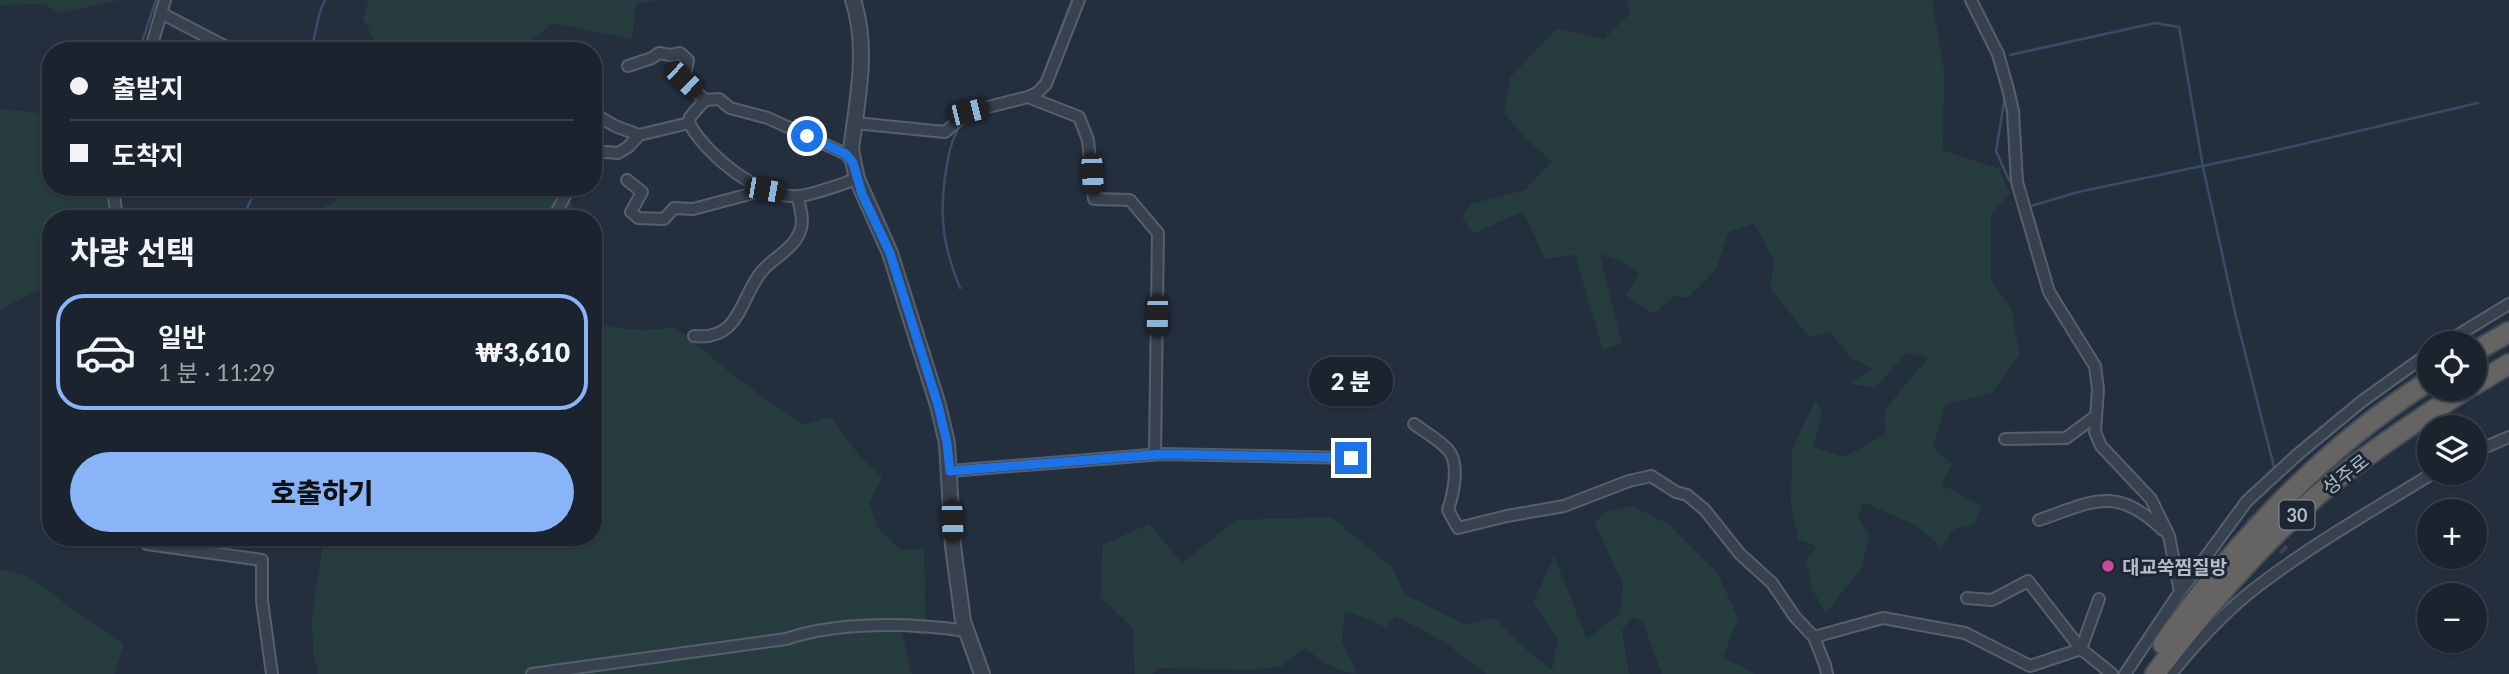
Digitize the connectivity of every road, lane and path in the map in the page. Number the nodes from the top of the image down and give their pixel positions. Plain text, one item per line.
1 (165, 0) edge
2 (853, 0) edge
3 (1079, 0) edge
4 (1970, 0) edge
5 (161, 13) junction
6 (153, 42) edge
7 (216, 42) edge
8 (628, 66) dead end
9 (1028, 97) junction
10 (705, 100) junction
11 (602, 118) edge
12 (689, 123) junction
13 (855, 123) junction
14 (639, 135) junction
15 (602, 152) edge
16 (853, 163) junction
17 (857, 179) junction
18 (627, 180) dead end
19 (765, 190) junction
20 (565, 196) edge
21 (798, 196) junction
22 (558, 209) dead end
23 (2508, 308) edge
24 (2467, 331) edge
25 (2509, 332) edge
26 (694, 336) dead end
27 (2487, 345) edge
28 (2417, 362) edge
29 (2509, 364) edge
30 (2487, 377) edge
31 (2417, 390) edge
32 (2450, 401) edge
33 (2096, 416) junction
34 (1414, 424) dead end
35 (2509, 437) edge
36 (2005, 439) dead end
37 (2487, 446) edge
38 (1155, 454) junction
39 (1351, 458) dead end
40 (950, 471) junction
41 (2417, 483) edge
42 (2240, 509) junction
43 (2250, 517) tunnel mouth
44 (2039, 520) dead end
45 (2169, 536) junction
46 (160, 546) edge
47 (2285, 551) tunnel mouth
48 (2293, 561) junction
49 (2180, 592) junction
50 (1967, 598) dead end
51 (2099, 599) dead end
52 (966, 631) junction
53 (1814, 637) junction
54 (2081, 649) junction
55 (272, 674) edge
56 (532, 674) edge
57 (982, 674) edge
58 (1826, 674) edge
59 (2112, 674) edge
60 (2125, 674) edge
61 (2141, 674) edge
62 (2155, 674) edge
63 (2171, 674) edge

1 - 5 street
2 - 13 street
3 - 9 street
4 - 33 street
5 - 6 street
5 - 7 street
8 - 10 street
9 - 13 street
9 - 38 street
10 - 12 street
10 - 16 street
11 - 14 street
12 - 14 street
12 - 19 street
13 - 16 street
14 - 15 street
16 - 17 street
17 - 21 street
17 - 40 street
18 - 19 street
19 - 21 street
20 - 22 street
21 - 26 street
23 - 24 street
25 - 27 highway
28 - 42 street
29 - 30 highway
31 - 61 highway, 성주로 / 30
32 - 62 highway, 성주로 / 30
33 - 36 street
33 - 45 street
34 - 53 street
35 - 37 street
38 - 39 street
38 - 40 street
40 - 52 street
41 - 48 street
42 - 43 street
42 - 49 street
44 - 45 street
45 - 49 street
46 - 55 street
47 - 48 street
48 - 63 street
49 - 60 street
50 - 54 street
51 - 54 street
52 - 56 street
52 - 57 street
53 - 54 street
53 - 58 street
54 - 59 street

